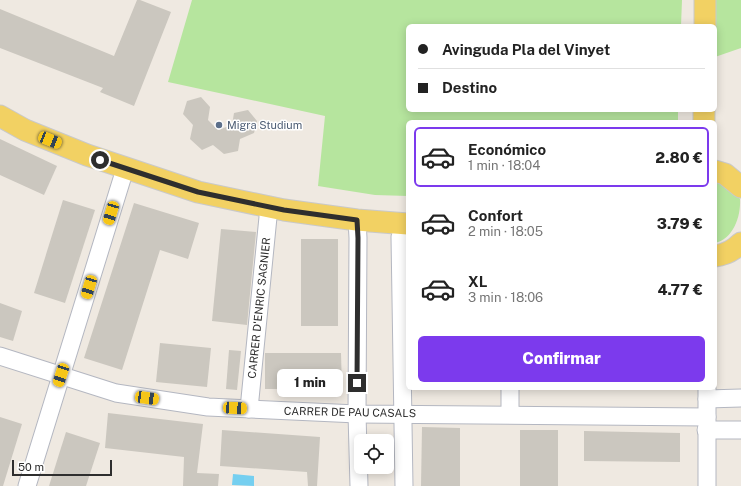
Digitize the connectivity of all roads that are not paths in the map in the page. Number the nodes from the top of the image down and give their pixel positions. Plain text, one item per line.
1 (705, 0) edge
2 (705, 24) edge
3 (0, 116) edge
4 (717, 162) edge
5 (125, 169) junction
6 (720, 172) edge
7 (741, 186) edge
8 (269, 207) junction
9 (357, 220) junction
10 (406, 224) edge
11 (741, 243) edge
12 (717, 256) edge
13 (0, 356) edge
14 (61, 375) junction
15 (510, 390) edge
16 (707, 393) edge
17 (741, 398) edge
18 (249, 409) junction
19 (404, 413) junction
20 (357, 414) junction
21 (510, 414) junction
22 (706, 423) junction
23 (741, 430) edge
24 (27, 486) edge
25 (359, 486) edge
26 (404, 486) edge
27 (707, 486) edge

1 - 2 main road
3 - 5 main road
4 - 6 main road
5 - 8 main road
5 - 14 street
6 - 7 main road
8 - 9 main road
8 - 18 street, CARRER D'ENRIC SAGNIER
9 - 10 main road
9 - 20 street
10 - 19 street
11 - 12 main road
13 - 14 street, CARRER DE PAU CASALS
14 - 18 street, CARRER DE PAU CASALS
14 - 24 street
15 - 21 street
16 - 17 street
16 - 22 street
18 - 20 street, CARRER DE PAU CASALS
19 - 20 street, CARRER DE PAU CASALS
19 - 21 street, CARRER DE PAU CASALS
19 - 26 street
20 - 25 street
21 - 22 street, CARRER DE PAU CASALS
22 - 23 street, CARRER DE PAU CASALS
22 - 27 street

